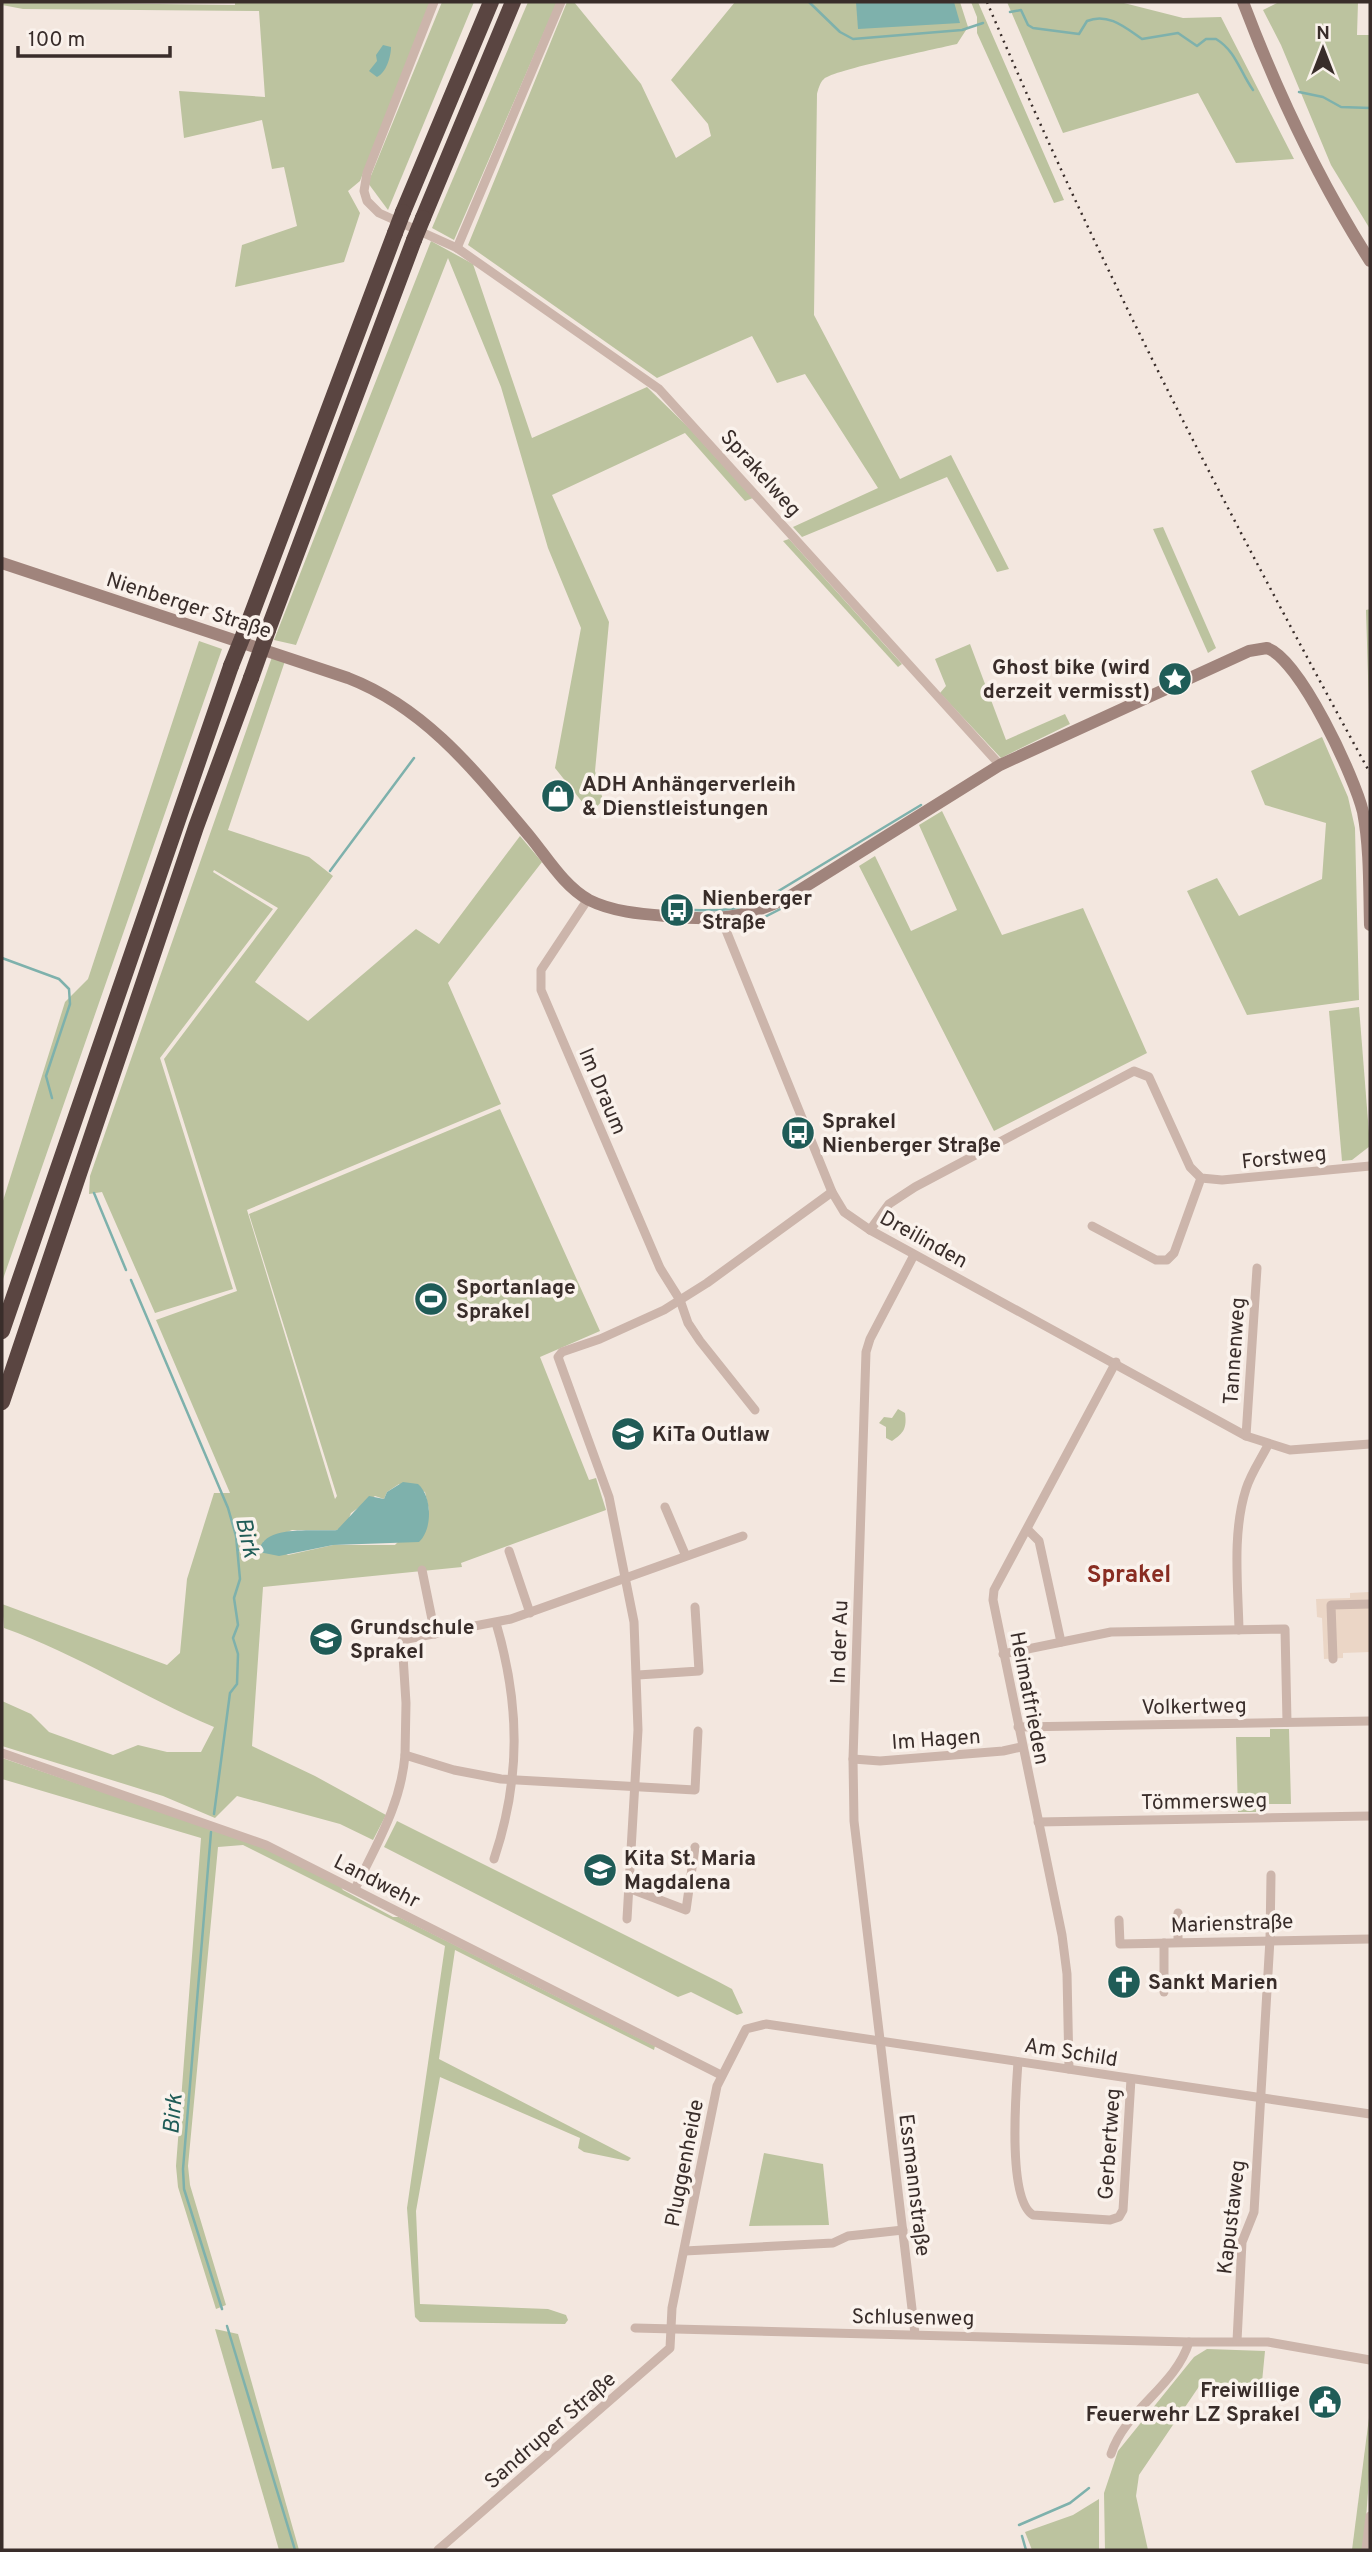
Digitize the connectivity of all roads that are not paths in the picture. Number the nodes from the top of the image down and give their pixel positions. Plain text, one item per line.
1 (435, 2) edge
2 (491, 2) edge
3 (513, 2) edge
4 (561, 2) edge
5 (1243, 2) edge
6 (457, 248) junction
7 (1370, 261) edge
8 (2, 563) edge
9 (1000, 765) junction
10 (588, 899) junction
11 (721, 918) junction
12 (1370, 925) edge
13 (1370, 1166) edge
14 (1201, 1178) junction
15 (832, 1192) junction
16 (1092, 1226) dead end
17 (870, 1230) junction
18 (914, 1255) junction
19 (1257, 1268) dead end
20 (680, 1300) junction
21 (2, 1331) edge
22 (1116, 1362) junction
23 (2, 1402) edge
24 (754, 1410) dead end
25 (1246, 1436) junction
26 (1370, 1444) edge
27 (1268, 1445) junction
28 (664, 1507) dead end
29 (1028, 1531) junction
30 (743, 1536) dead end
31 (509, 1551) dead end
32 (685, 1554) junction
33 (422, 1570) dead end
34 (627, 1577) junction
35 (1370, 1604) edge
36 (695, 1607) dead end
37 (530, 1613) junction
38 (496, 1623) junction
39 (1239, 1630) junction
40 (435, 1633) junction
41 (1061, 1642) junction
42 (1003, 1654) junction
43 (1333, 1659) dead end
44 (638, 1675) junction
45 (1370, 1721) edge
46 (1287, 1722) junction
47 (1018, 1727) junction
48 (698, 1731) dead end
49 (1021, 1747) junction
50 (2, 1753) edge
51 (405, 1755) junction
52 (853, 1759) junction
53 (513, 1780) junction
54 (635, 1787) junction
55 (1370, 1816) edge
56 (1038, 1822) junction
57 (695, 1847) dead end
58 (494, 1859) dead end
59 (1270, 1875) dead end
60 (355, 1889) junction
61 (631, 1889) junction
62 (1178, 1913) dead end
63 (627, 1919) dead end
64 (1119, 1920) dead end
65 (1270, 1939) junction
66 (1370, 1939) edge
67 (1164, 1942) junction
68 (1178, 1942) junction
69 (1164, 1992) dead end
70 (766, 2024) joint
71 (880, 2040) junction
72 (1017, 2062) junction
73 (1069, 2069) junction
74 (721, 2076) junction
75 (1131, 2079) junction
76 (1260, 2097) junction
77 (1370, 2114) edge
78 (903, 2230) junction
79 (685, 2251) junction
80 (635, 2329) dead end
81 (672, 2330) junction
82 (915, 2334) junction
83 (1237, 2341) junction
84 (1189, 2342) junction
85 (1370, 2360) edge
86 (1111, 2454) dead end
87 (1370, 2516) edge
88 (438, 2550) edge
89 (1366, 2550) edge

1 - 6 street, Sprakelweg
2 - 21 highway, bridge
3 - 23 highway, bridge
4 - 6 street
5 - 7 street
6 - 9 street, Sprakelweg
8 - 10 street, Nienberger Straße
9 - 11 street, Nienberger Straße
9 - 12 street, Nienberger Straße
10 - 11 street, Nienberger Straße
10 - 20 street, Im Draum
11 - 15 street, Dreilinden
13 - 14 street, Forstweg
14 - 16 street
14 - 17 street
15 - 17 street, Dreilinden
15 - 20 street
17 - 18 street, Dreilinden
18 - 22 street, Dreilinden
18 - 52 street, In der Au
19 - 25 street, Tannenweg
20 - 24 street, Im Draum
20 - 34 street
22 - 25 street, Dreilinden
22 - 29 street, Heimatfrieden
25 - 27 street, Dreilinden
26 - 27 street, Dreilinden
27 - 39 street
28 - 32 street
29 - 41 street
29 - 42 street, Heimatfrieden
30 - 32 street
31 - 37 street
32 - 34 street
33 - 40 street
34 - 37 street
34 - 44 street
35 - 43 street
36 - 44 street
37 - 38 street
38 - 40 street
38 - 53 street
39 - 41 street
39 - 46 street
40 - 51 street
41 - 42 street
42 - 47 street, Heimatfrieden
44 - 54 street
45 - 46 street, Volkertweg
46 - 47 street, Volkertweg
47 - 49 street, Heimatfrieden
48 - 54 street
49 - 52 street, Im Hagen
49 - 56 street, Heimatfrieden
50 - 60 street, Landwehr
51 - 53 street
51 - 60 street
52 - 71 street, In der Au
53 - 54 street
53 - 58 street
54 - 61 street
55 - 56 street, Tömmersweg
56 - 73 street, Heimatfrieden
57 - 61 street
59 - 65 street, Kapustaweg
60 - 74 street, Landwehr
61 - 63 street
62 - 68 street
64 - 67 street, Marienstraße
65 - 66 street, Marienstraße
65 - 68 street, Marienstraße
65 - 76 street, Kapustaweg
67 - 68 street, Marienstraße
67 - 69 street
70 - 71 street, Am Schild
70 - 74 street, Pluggenheide
71 - 72 street, Am Schild
71 - 78 street, Essmannstraße
72 - 73 street, Am Schild
72 - 75 street, Gerbertweg
73 - 75 street, Am Schild
74 - 79 street, Pluggenheide
75 - 76 street, Am Schild
76 - 77 street, Am Schild
76 - 83 street, Kapustaweg
78 - 79 street
78 - 82 street, Essmannstraße
79 - 81 street, Pluggenheide
80 - 81 street, Schlusenweg
81 - 82 street, Schlusenweg
81 - 88 street, Sandruper Straße
82 - 84 street, Schlusenweg
83 - 84 street, Schlusenweg
83 - 85 street, Schlusenweg
84 - 86 street
87 - 89 street

